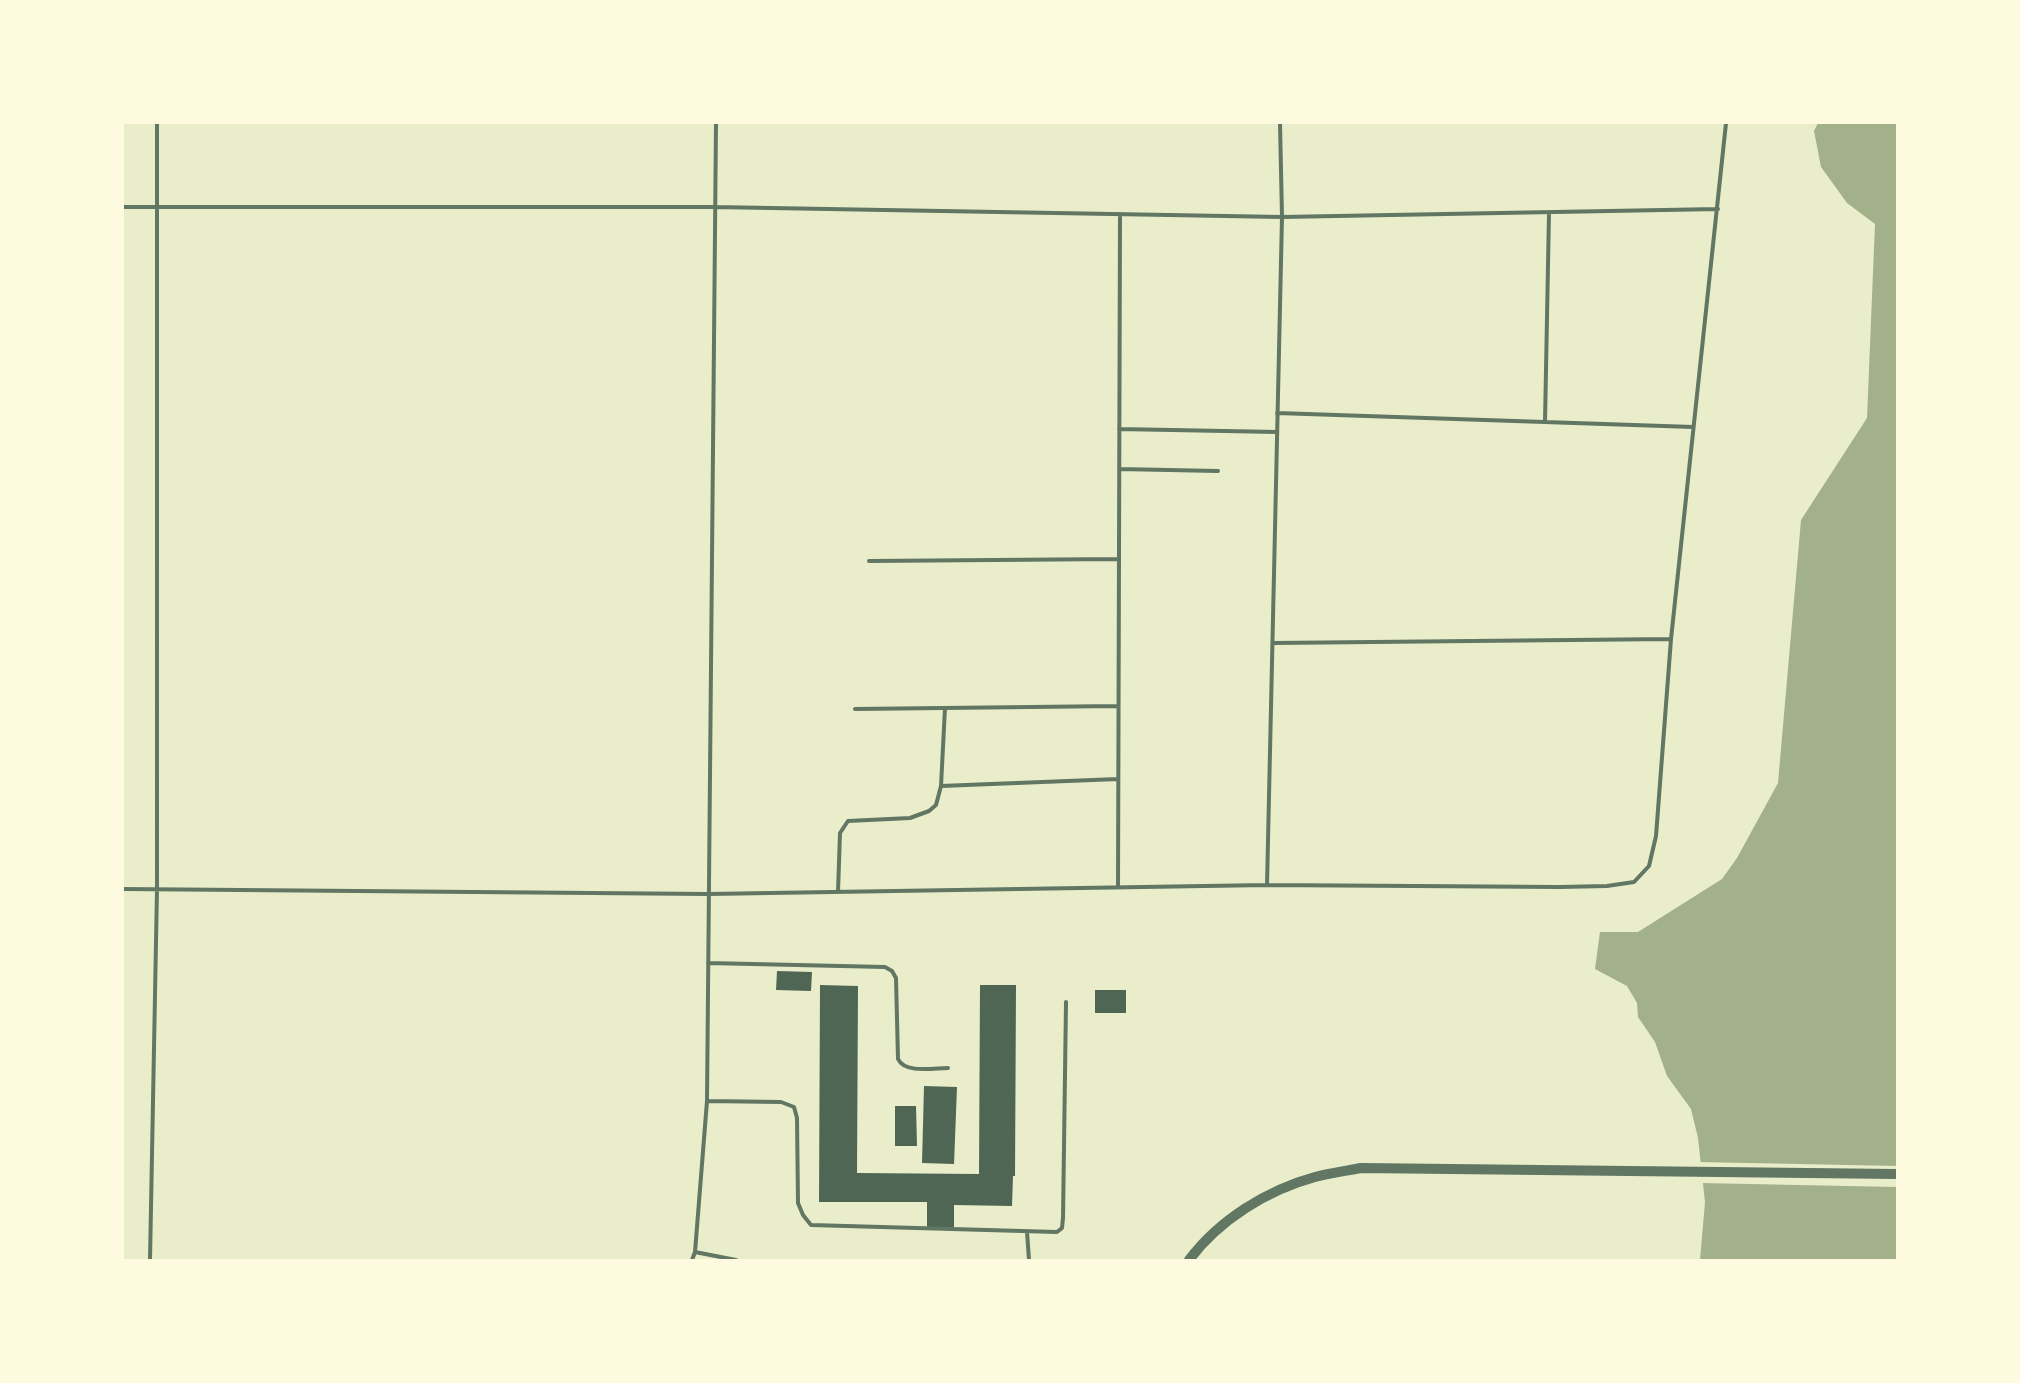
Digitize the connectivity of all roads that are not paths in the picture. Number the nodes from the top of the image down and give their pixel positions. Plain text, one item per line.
1 (157, 123) edge
2 (716, 123) edge
3 (1280, 123) edge
4 (1726, 123) edge
5 (157, 206) junction
6 (123, 207) edge
7 (714, 207) junction
8 (1718, 210) junction
9 (1549, 213) junction
10 (1120, 214) junction
11 (1282, 218) junction
12 (1277, 413) junction
13 (1545, 422) junction
14 (1693, 427) junction
15 (1119, 429) junction
16 (1277, 432) junction
17 (1119, 469) junction
18 (1218, 471) dead end
19 (1118, 559) junction
20 (869, 561) dead end
21 (1671, 639) junction
22 (1273, 643) junction
23 (1118, 706) junction
24 (945, 708) junction
25 (855, 709) dead end
26 (1118, 779) junction
27 (941, 786) junction
28 (1267, 885) junction
29 (1118, 887) junction
30 (123, 889) edge
31 (157, 890) junction
32 (838, 892) junction
33 (708, 894) junction
34 (708, 963) junction
35 (1066, 1002) dead end
36 (948, 1068) dead end
37 (708, 1101) junction
38 (1897, 1174) edge
39 (1027, 1232) junction
40 (695, 1252) junction
41 (150, 1260) edge
42 (692, 1260) edge
43 (736, 1260) edge
44 (1029, 1260) edge
45 (1189, 1260) edge

1 - 5 lane
2 - 7 lane
3 - 11 lane
4 - 8 lane
5 - 6 lane
5 - 7 lane
5 - 31 lane
7 - 10 lane
7 - 33 lane
8 - 9 lane
8 - 14 lane
9 - 11 lane
9 - 13 lane
10 - 11 lane
10 - 15 lane
11 - 12 lane
12 - 13 lane
12 - 16 lane
13 - 14 lane
14 - 21 lane
15 - 16 lane
15 - 17 lane
16 - 22 lane
17 - 18 lane
17 - 19 lane
19 - 20 lane
19 - 23 lane
21 - 22 lane
21 - 28 lane
22 - 28 lane
23 - 24 lane
23 - 26 lane
24 - 25 lane
24 - 27 lane
26 - 27 lane
26 - 29 lane
27 - 32 lane
28 - 29 lane
29 - 32 lane
30 - 31 lane
31 - 33 lane
31 - 41 lane
32 - 33 lane
33 - 34 lane
34 - 36 lane
34 - 37 lane
35 - 39 lane
37 - 39 lane
37 - 40 lane
38 - 45 street
39 - 44 lane
40 - 42 lane
40 - 43 lane

